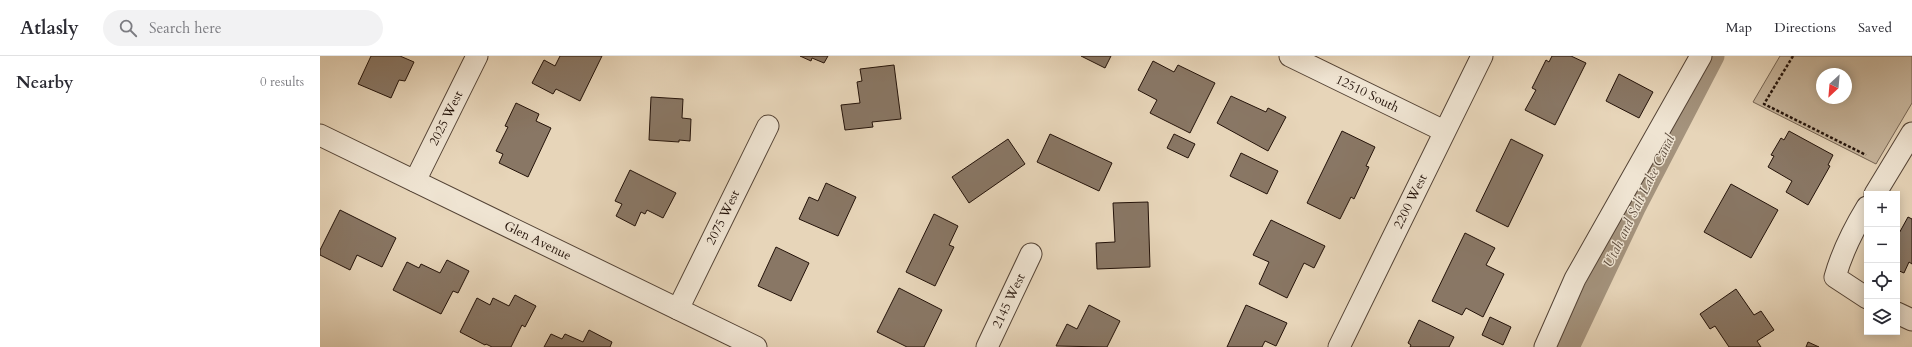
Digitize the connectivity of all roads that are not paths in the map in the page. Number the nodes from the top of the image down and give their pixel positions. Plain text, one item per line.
1 (477, 56) edge
2 (1290, 56) edge
3 (1482, 56) edge
4 (1700, 56) edge
5 (768, 126) dead end
6 (1444, 131) junction
7 (1912, 133) edge
8 (320, 135) edge
9 (415, 181) junction
10 (1877, 191) edge
11 (1864, 212) edge
12 (1031, 254) dead end
13 (1864, 296) edge
14 (678, 309) junction
15 (1900, 314) edge
16 (1912, 320) edge
17 (756, 347) edge
18 (987, 347) edge
19 (1339, 347) edge
20 (1545, 347) edge

1 - 9 street, 2025 West
2 - 6 street, 12510 South
3 - 6 street, 2200 West
4 - 20 street
5 - 14 street, 2075 West
6 - 19 street, 2200 West
7 - 10 street
8 - 9 street, Glen Avenue
9 - 14 street, Glen Avenue
11 - 13 street
12 - 18 street, 2145 West
14 - 17 street, Glen Avenue
15 - 16 street

